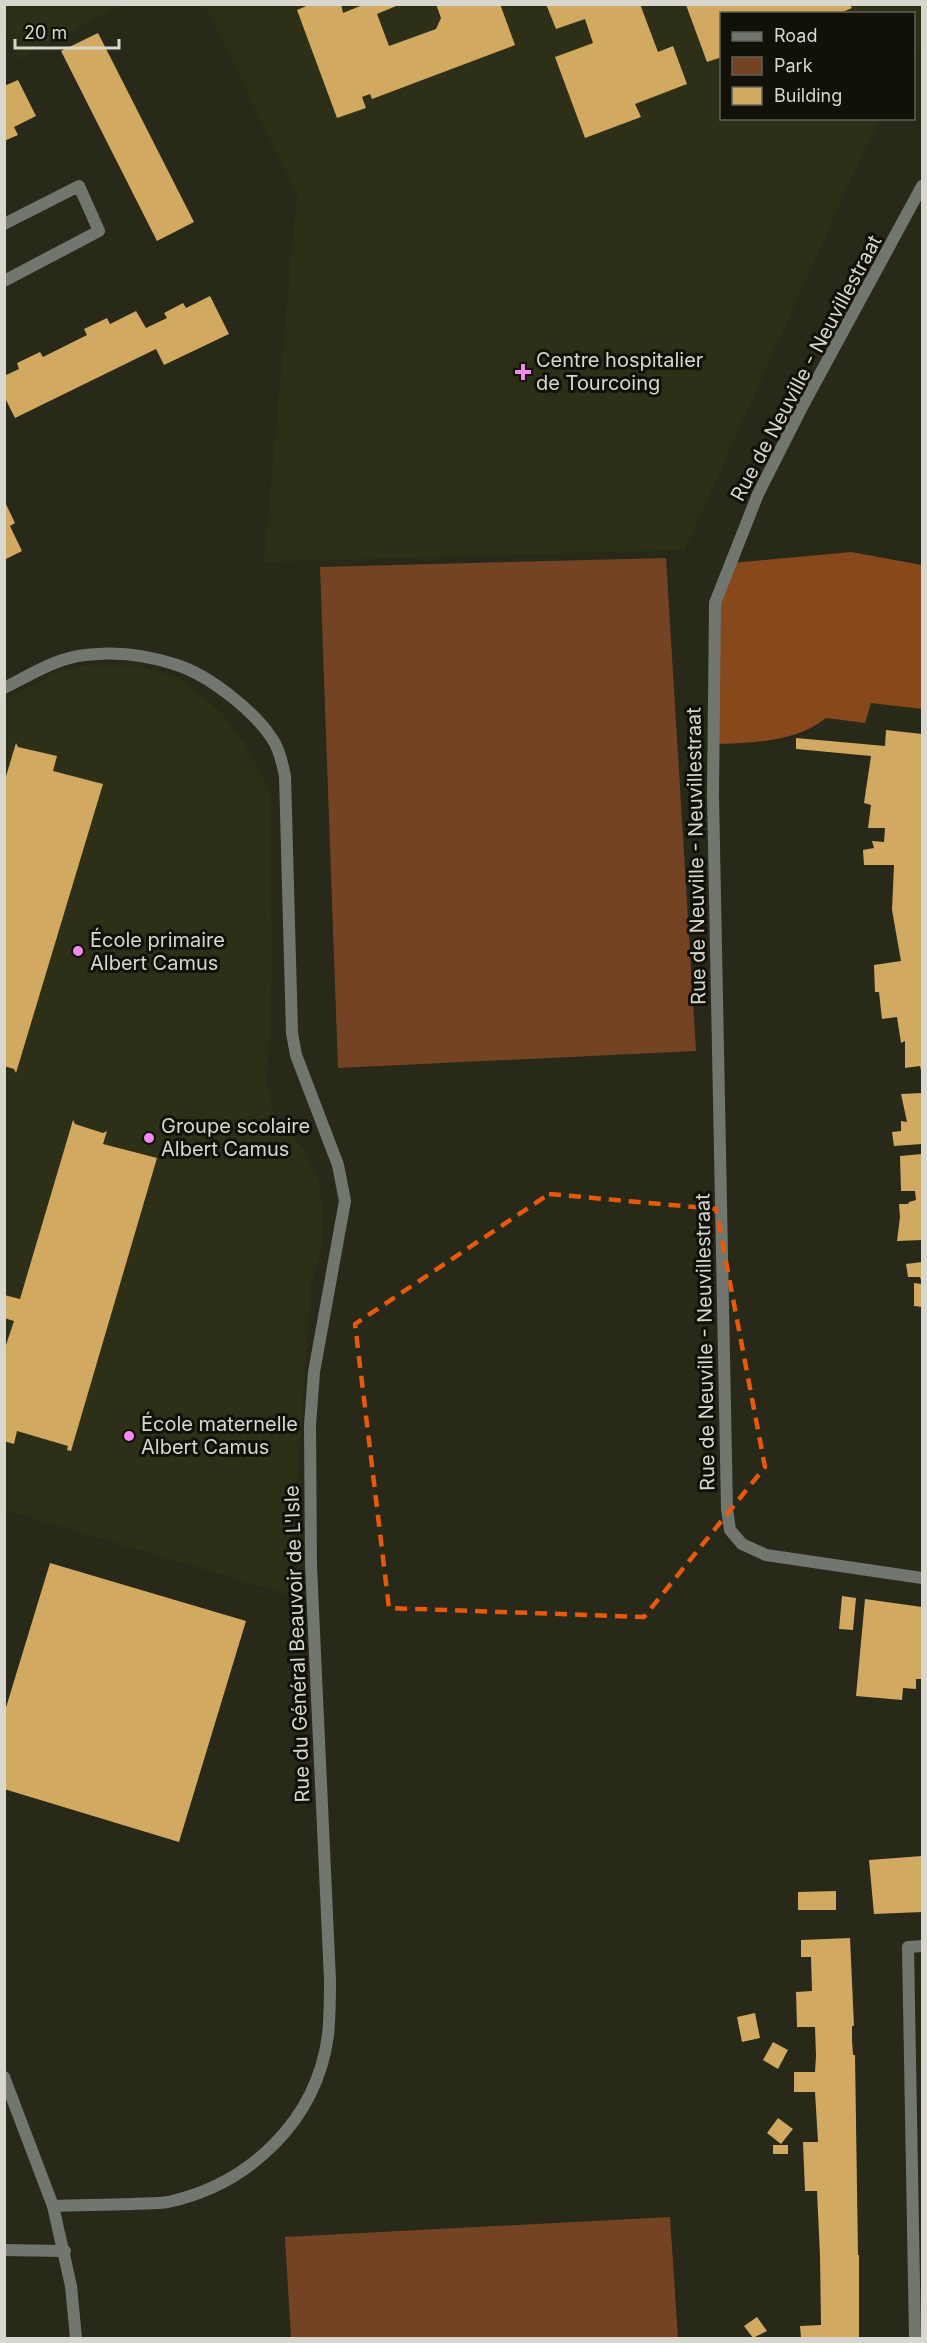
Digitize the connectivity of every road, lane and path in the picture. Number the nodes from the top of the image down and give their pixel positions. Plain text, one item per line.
1 (922, 186) edge
2 (4, 224) edge
3 (4, 281) edge
4 (4, 688) edge
5 (922, 1578) edge
6 (922, 1946) edge
7 (4, 2076) edge
8 (53, 2206) junction
9 (4, 2250) edge
10 (65, 2251) junction
11 (76, 2338) edge
12 (915, 2338) edge

1 - 5 street, Rue de Neuville - Neuvillestraat
2 - 3 street
4 - 8 street, Rue du Général Beauvoir de L'Isle
6 - 12 street
7 - 8 street
8 - 10 street
9 - 10 street
10 - 11 street

